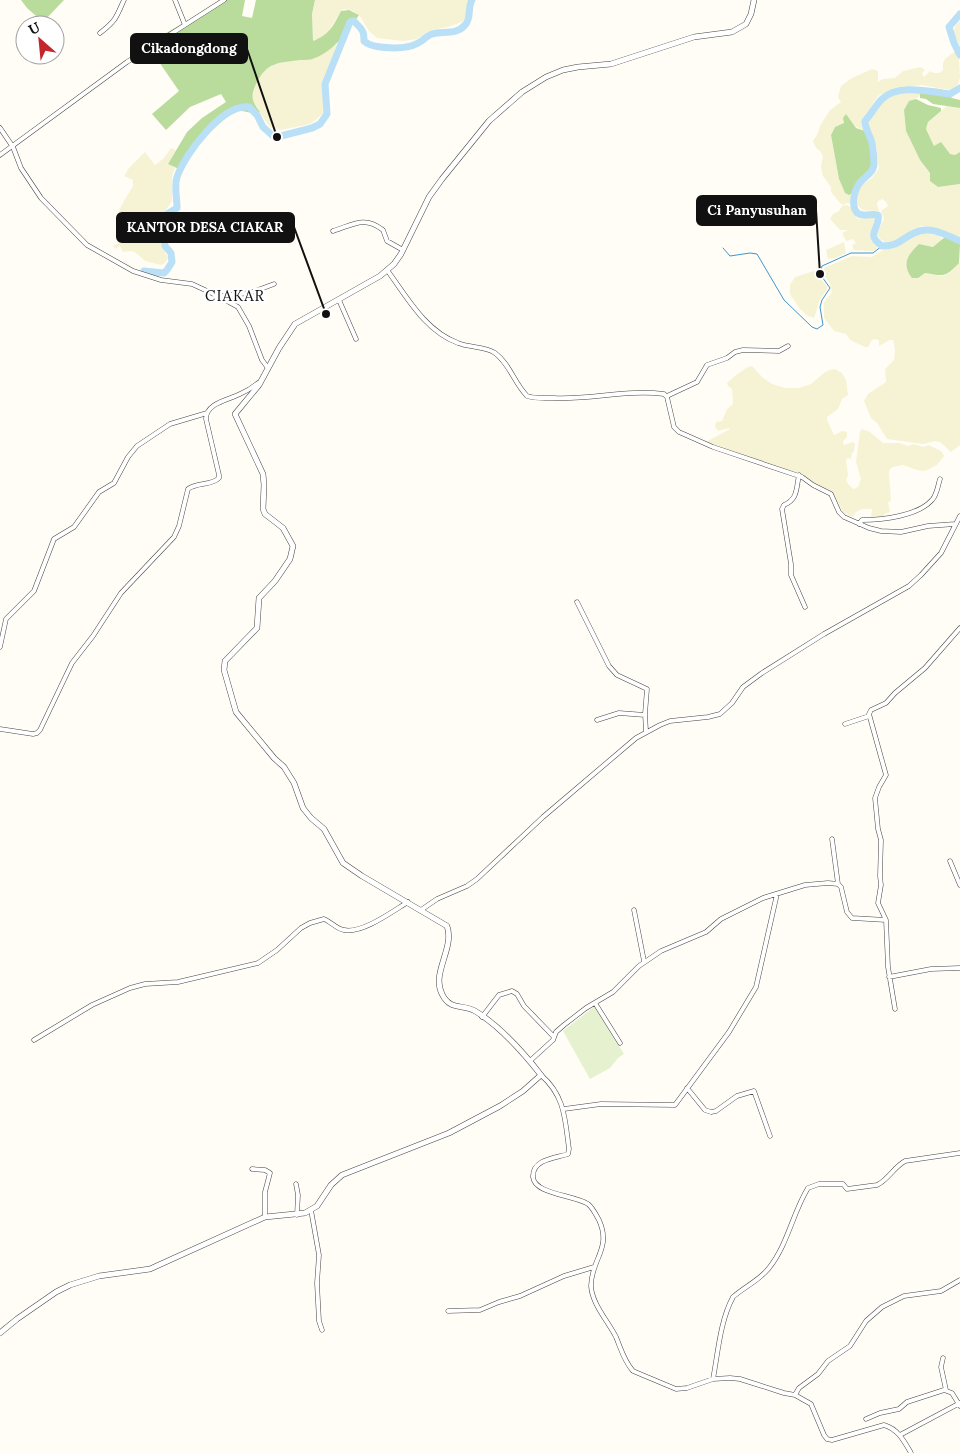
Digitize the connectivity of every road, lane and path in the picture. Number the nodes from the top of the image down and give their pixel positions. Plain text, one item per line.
1 (124, 0) edge
2 (175, 0) edge
3 (224, 0) edge
4 (754, 0) edge
5 (185, 25) junction
6 (100, 33) dead end
7 (0, 128) edge
8 (13, 147) junction
9 (0, 156) edge
10 (333, 231) dead end
11 (403, 250) junction
12 (388, 270) junction
13 (274, 284) dead end
14 (218, 296) junction
15 (339, 300) junction
16 (356, 339) dead end
17 (788, 346) dead end
18 (268, 368) junction
19 (262, 380) junction
20 (667, 396) junction
21 (209, 413) junction
22 (799, 476) junction
23 (940, 478) dead end
24 (960, 516) edge
25 (859, 524) junction
26 (955, 524) junction
27 (577, 602) dead end
28 (806, 607) dead end
29 (0, 623) edge
30 (5, 626) junction
31 (960, 628) edge
32 (0, 647) edge
33 (645, 715) junction
34 (869, 716) junction
35 (597, 720) dead end
36 (844, 724) dead end
37 (0, 729) edge
38 (646, 731) junction
39 (832, 839) dead end
40 (950, 861) dead end
41 (838, 884) junction
42 (960, 884) edge
43 (777, 894) junction
44 (408, 902) junction
45 (421, 910) junction
46 (634, 910) dead end
47 (886, 920) junction
48 (644, 962) junction
49 (960, 968) edge
50 (890, 978) junction
51 (595, 1003) junction
52 (895, 1009) dead end
53 (482, 1017) junction
54 (554, 1036) junction
55 (34, 1040) dead end
56 (620, 1043) dead end
57 (530, 1060) junction
58 (542, 1075) junction
59 (688, 1088) junction
60 (564, 1109) junction
61 (770, 1136) dead end
62 (960, 1153) edge
63 (252, 1169) dead end
64 (296, 1184) dead end
65 (311, 1210) junction
66 (297, 1215) junction
67 (265, 1217) junction
68 (594, 1267) junction
69 (960, 1280) edge
70 (448, 1311) dead end
71 (322, 1330) dead end
72 (0, 1333) edge
73 (944, 1358) dead end
74 (713, 1379) junction
75 (946, 1390) junction
76 (795, 1395) junction
77 (960, 1404) edge
78 (866, 1420) dead end
79 (900, 1435) junction
80 (911, 1453) edge

1 - 6 street
2 - 5 street
3 - 5 street
4 - 11 street
5 - 8 street
7 - 8 street
8 - 9 street
8 - 14 street
10 - 11 street
11 - 12 street
12 - 15 street
12 - 20 street
13 - 14 street
14 - 18 street
15 - 16 street
15 - 18 street
17 - 20 street
18 - 19 street
19 - 21 street
19 - 44 street
20 - 22 street
21 - 30 street
21 - 37 street
22 - 25 street
22 - 28 street
23 - 25 street
24 - 26 street
25 - 26 street
26 - 38 street
27 - 33 street
29 - 30 street
30 - 32 street
31 - 34 street
33 - 35 street
33 - 38 street
34 - 36 street
34 - 47 street
38 - 45 street
39 - 41 street
40 - 42 street
41 - 43 street
41 - 47 street
43 - 48 street
43 - 59 street
44 - 45 street
44 - 55 street
45 - 53 street
46 - 48 street
47 - 50 street
48 - 51 street
49 - 50 street
50 - 52 street
51 - 54 street
51 - 56 street
53 - 54 street
53 - 57 street
54 - 57 street
57 - 58 street
58 - 60 street
58 - 65 street
59 - 60 street
59 - 61 street
60 - 68 street
62 - 74 street
63 - 67 street
64 - 66 street
65 - 66 street
65 - 71 street
66 - 67 street
67 - 72 street
68 - 70 street
68 - 74 street
69 - 76 street
73 - 75 street
74 - 76 street
75 - 77 street
75 - 78 street
76 - 79 street
77 - 79 street
79 - 80 street

